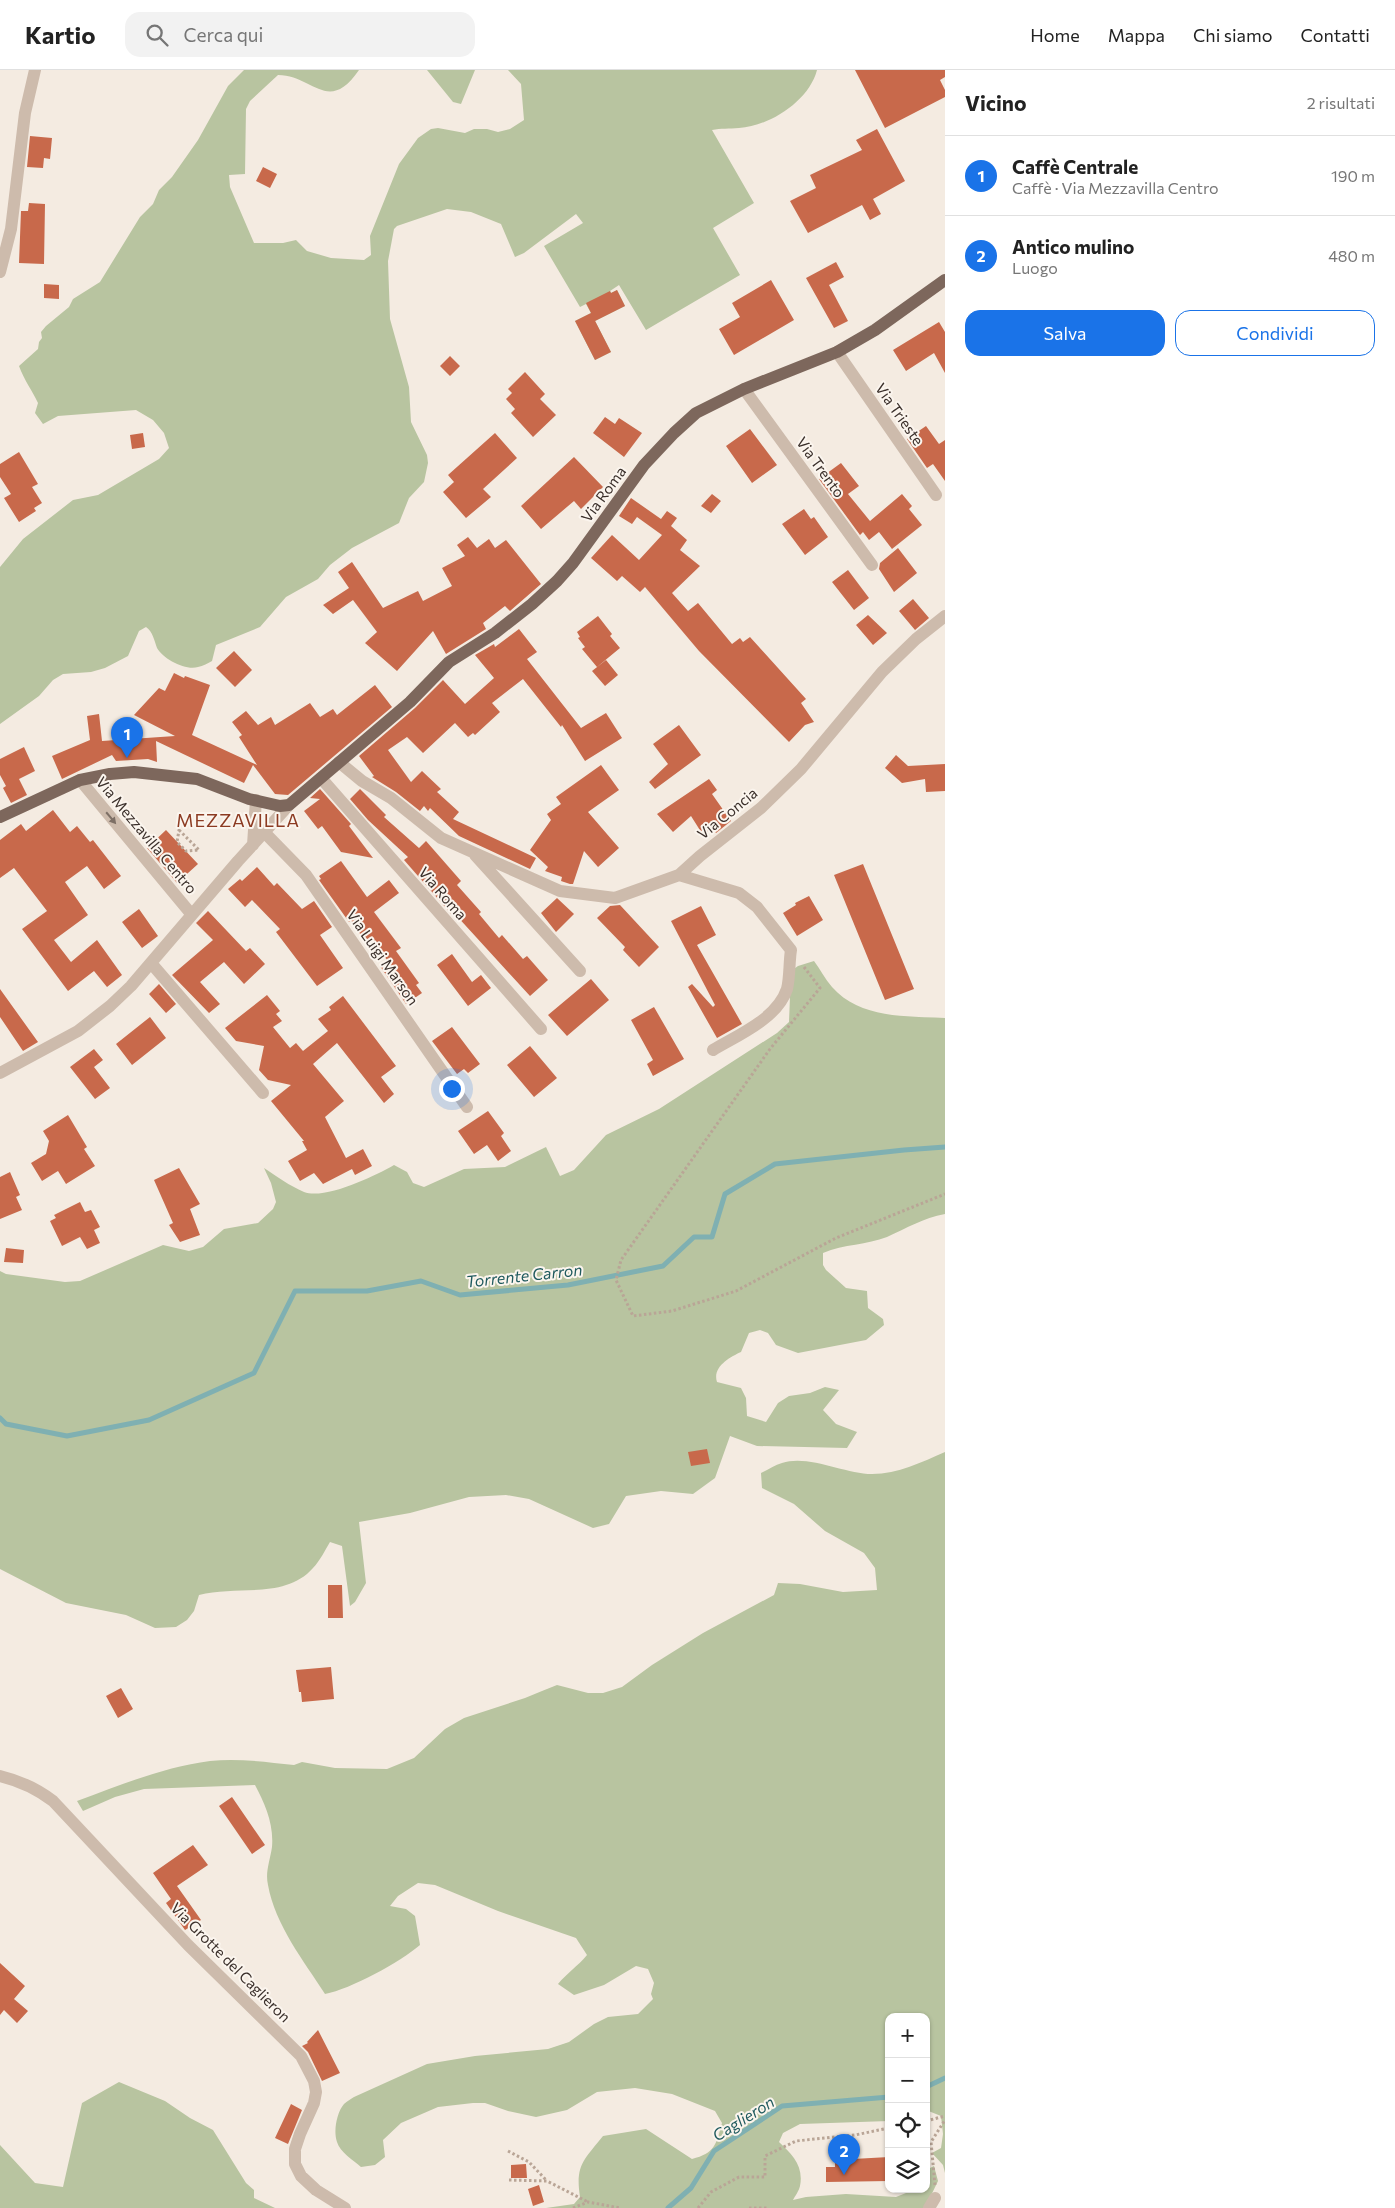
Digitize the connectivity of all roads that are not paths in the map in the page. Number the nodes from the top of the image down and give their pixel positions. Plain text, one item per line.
1 (35, 70) edge
2 (0, 272) edge
3 (945, 280) edge
4 (837, 352) junction
5 (744, 389) junction
6 (936, 495) dead end
7 (872, 564) dead end
8 (945, 616) edge
9 (339, 762) junction
10 (321, 778) junction
11 (80, 780) junction
12 (256, 800) junction
13 (289, 805) junction
14 (0, 817) edge
15 (265, 833) junction
16 (254, 845) junction
17 (472, 852) junction
18 (679, 875) junction
19 (192, 915) junction
20 (151, 963) junction
21 (580, 971) dead end
22 (541, 1029) dead end
23 (713, 1050) dead end
24 (0, 1074) edge
25 (263, 1093) dead end
26 (467, 1106) dead end
27 (0, 1776) edge
28 (345, 2208) edge

1 - 2 street
3 - 4 main road, Via Roma
4 - 5 main road, Via Roma
4 - 6 street, Via Trieste
5 - 7 street, Via Trento
5 - 9 main road, Via Roma
8 - 18 street, Via Concia
9 - 10 main road, Via Roma
9 - 17 street, Via Concia
10 - 13 main road, Via Roma
10 - 22 street, Via Roma
11 - 12 main road, Via Mezzavilla Centro
11 - 14 main road
11 -> 19 street, Via Mezzavilla Centro
12 - 13 main road, Via Mezzavilla Centro
12 - 16 street
13 - 15 street
15 - 16 street
15 - 26 street, Via Luigi Marson
16 - 19 street
17 - 18 street, Via Concia
17 - 21 street, Via Concia
18 - 23 street
19 - 20 street
20 - 24 street
20 - 25 street
27 - 28 street, Via Grotte del Caglieron

